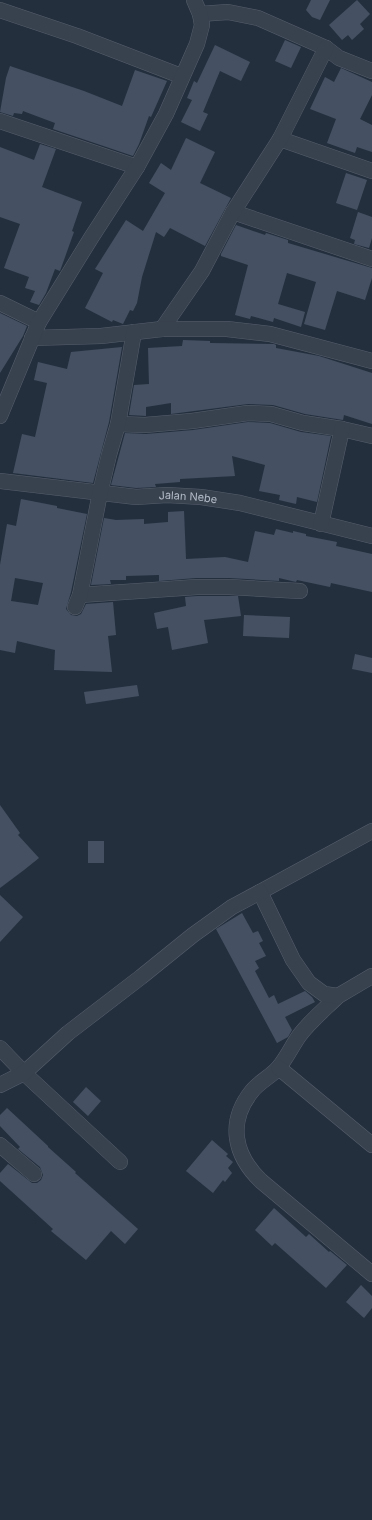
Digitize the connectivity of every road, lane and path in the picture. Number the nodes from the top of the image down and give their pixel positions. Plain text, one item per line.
1 (197, 7) edge
2 (0, 10) edge
3 (326, 48) junction
4 (371, 67) edge
5 (181, 76) junction
6 (0, 121) edge
7 (280, 139) junction
8 (137, 167) junction
9 (372, 171) edge
10 (233, 212) junction
11 (372, 259) edge
12 (0, 303) edge
13 (39, 322) junction
14 (162, 329) junction
15 (134, 332) junction
16 (32, 338) junction
17 (372, 361) edge
18 (0, 415) edge
19 (118, 424) junction
20 (342, 428) junction
21 (372, 436) edge
22 (0, 481) edge
23 (100, 493) junction
24 (321, 524) junction
25 (372, 536) edge
26 (300, 591) dead end
27 (372, 831) edge
28 (260, 892) junction
29 (372, 976) edge
30 (338, 996) junction
31 (0, 1048) edge
32 (279, 1068) junction
33 (24, 1073) junction
34 (0, 1085) edge
35 (0, 1145) edge
36 (372, 1145) edge
37 (120, 1162) dead end
38 (34, 1174) dead end
39 (372, 1274) edge

1 - 3 street
1 - 5 street
2 - 5 street
3 - 4 street
3 - 7 street
5 - 8 street
6 - 8 street
7 - 9 street
7 - 10 street
8 - 13 street
10 - 11 street
10 - 14 street
12 - 13 street
13 - 16 street
14 - 15 street
14 - 17 street
15 - 16 street
15 - 19 street
16 - 18 street
19 - 20 street
19 - 23 street
20 - 21 street
20 - 24 street
22 - 23 street, Jalan Nebe
23 - 24 street, Jalan Nebe
23 - 26 street
24 - 25 street, Jalan Nebe
27 - 28 street
28 - 30 street
28 - 33 street
29 - 30 street
30 - 32 street
31 - 33 street
32 - 36 street
32 - 39 street
33 - 34 street
33 - 37 street
35 - 38 street

